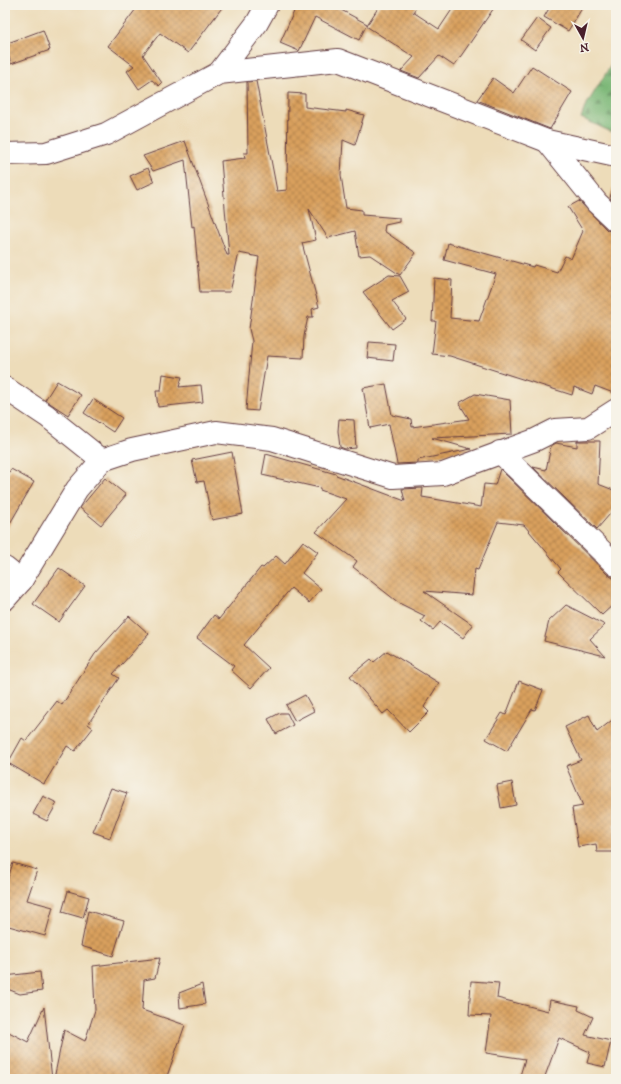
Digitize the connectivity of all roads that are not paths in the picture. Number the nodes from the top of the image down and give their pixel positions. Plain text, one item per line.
1 (267, 5) edge
2 (219, 72) junction
3 (547, 141) junction
4 (5, 154) edge
5 (616, 156) edge
6 (616, 221) edge
7 (5, 388) edge
8 (616, 410) edge
9 (500, 452) junction
10 (102, 460) junction
11 (616, 565) edge
12 (13, 575) edge
13 (5, 599) edge

1 - 2 street
2 - 3 street
2 - 4 street
3 - 5 street
3 - 6 street
7 - 10 street
8 - 9 street
9 - 10 street
9 - 11 street
10 - 12 street
12 - 13 street

